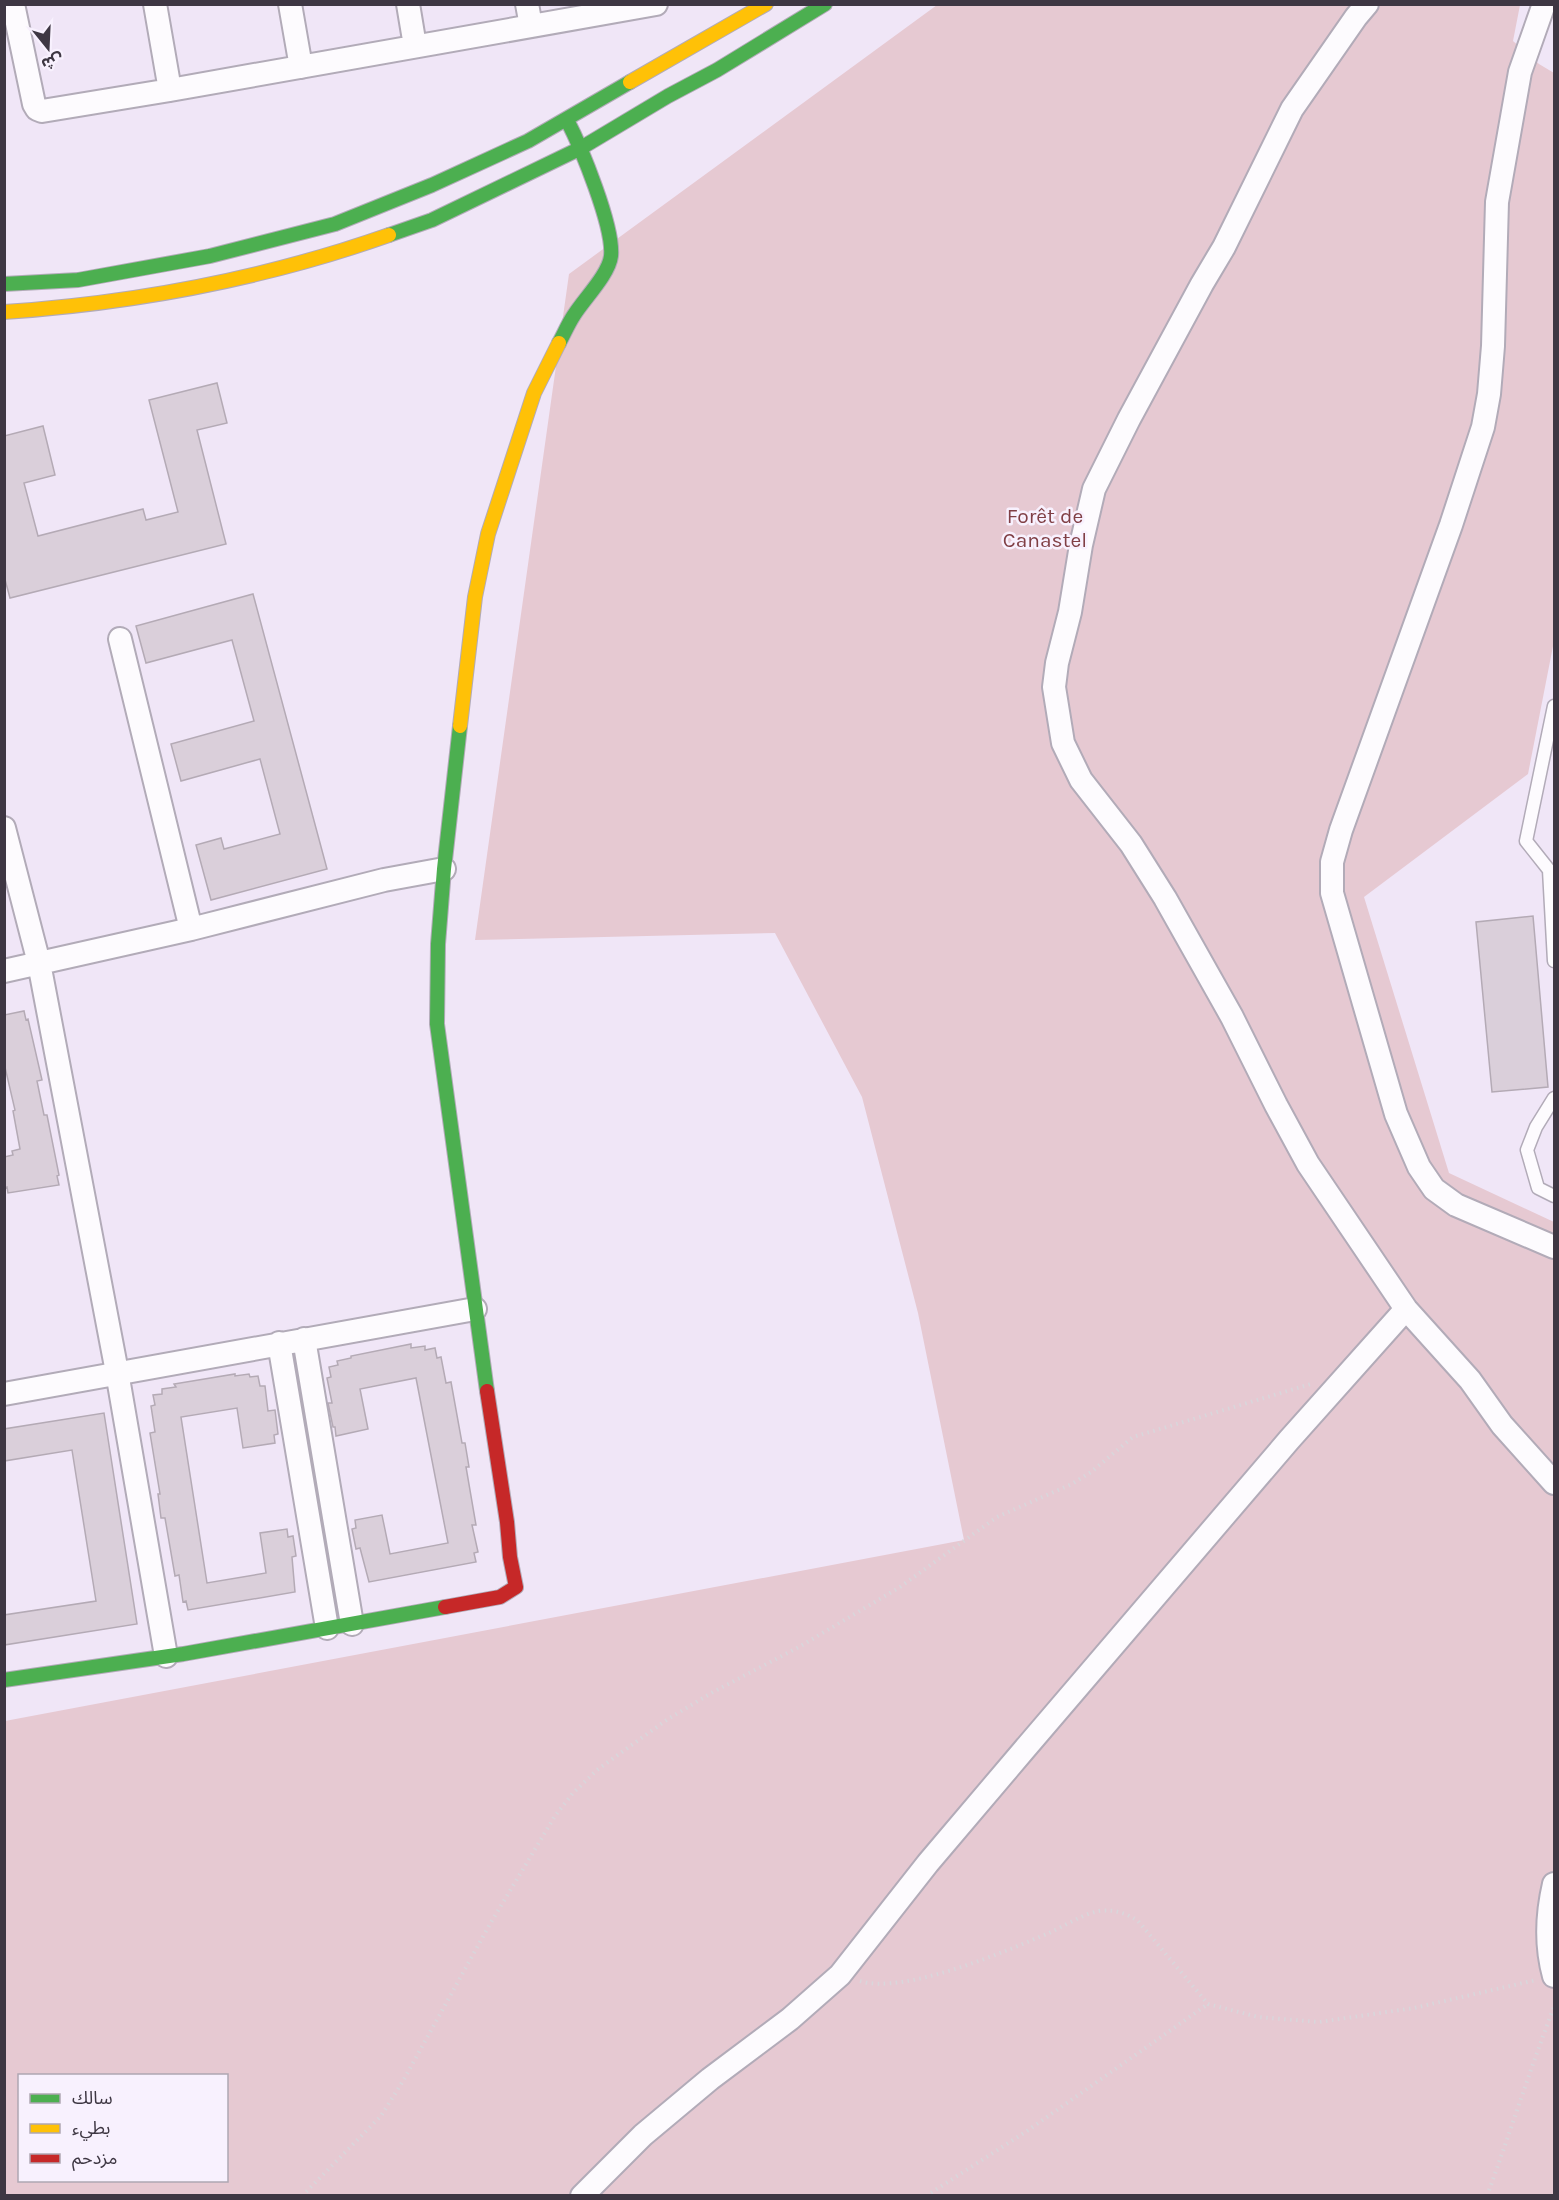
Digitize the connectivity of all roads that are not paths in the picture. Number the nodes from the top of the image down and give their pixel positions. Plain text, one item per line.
1 (13, 4) edge
2 (155, 4) edge
3 (290, 4) edge
4 (408, 4) edge
5 (766, 4) edge
6 (825, 4) edge
7 (1367, 4) edge
8 (1544, 4) edge
9 (652, 5) edge
10 (529, 15) edge
11 (414, 46) junction
12 (301, 67) junction
13 (170, 90) junction
14 (567, 120) junction
15 (580, 148) junction
16 (4, 284) edge
17 (4, 312) edge
18 (120, 639) dead end
19 (1554, 706) edge
20 (4, 828) edge
21 (444, 869) junction
22 (1552, 870) edge
23 (191, 929) junction
24 (1554, 961) edge
25 (39, 963) junction
26 (4, 971) edge
27 (1554, 1098) edge
28 (1554, 1196) edge
29 (1554, 1247) edge
30 (475, 1309) junction
31 (1406, 1309) junction
32 (304, 1339) junction
33 (279, 1344) junction
34 (117, 1372) junction
35 (4, 1394) edge
36 (322, 1443) junction
37 (297, 1448) junction
38 (1554, 1483) edge
39 (352, 1624) junction
40 (327, 1628) junction
41 (166, 1656) junction
42 (4, 1680) edge
43 (1554, 1884) edge
44 (1554, 1976) edge
45 (582, 2196) edge

1 - 13 street
2 - 13 street
3 - 12 street
4 - 11 street
5 - 14 street
6 - 15 street
7 - 31 street
8 - 29 street
9 - 10 street
10 - 11 street
11 - 12 street
12 - 13 street
14 - 15 street
14 - 16 street
15 - 17 street
15 - 21 street
18 - 23 street
19 - 22 lane
20 - 25 street
21 - 23 street
21 - 30 street
22 - 24 lane
23 - 25 street
25 - 26 street
25 - 34 street
27 - 28 lane
30 - 32 street
30 - 39 street
31 - 38 street
31 - 45 street
32 - 33 street
32 - 36 street
33 - 34 street
33 - 37 street
34 - 35 street
34 - 41 street
36 - 37 street
36 - 39 street
37 - 40 street
39 - 40 street
40 - 41 street
41 - 42 street
43 - 44 street

